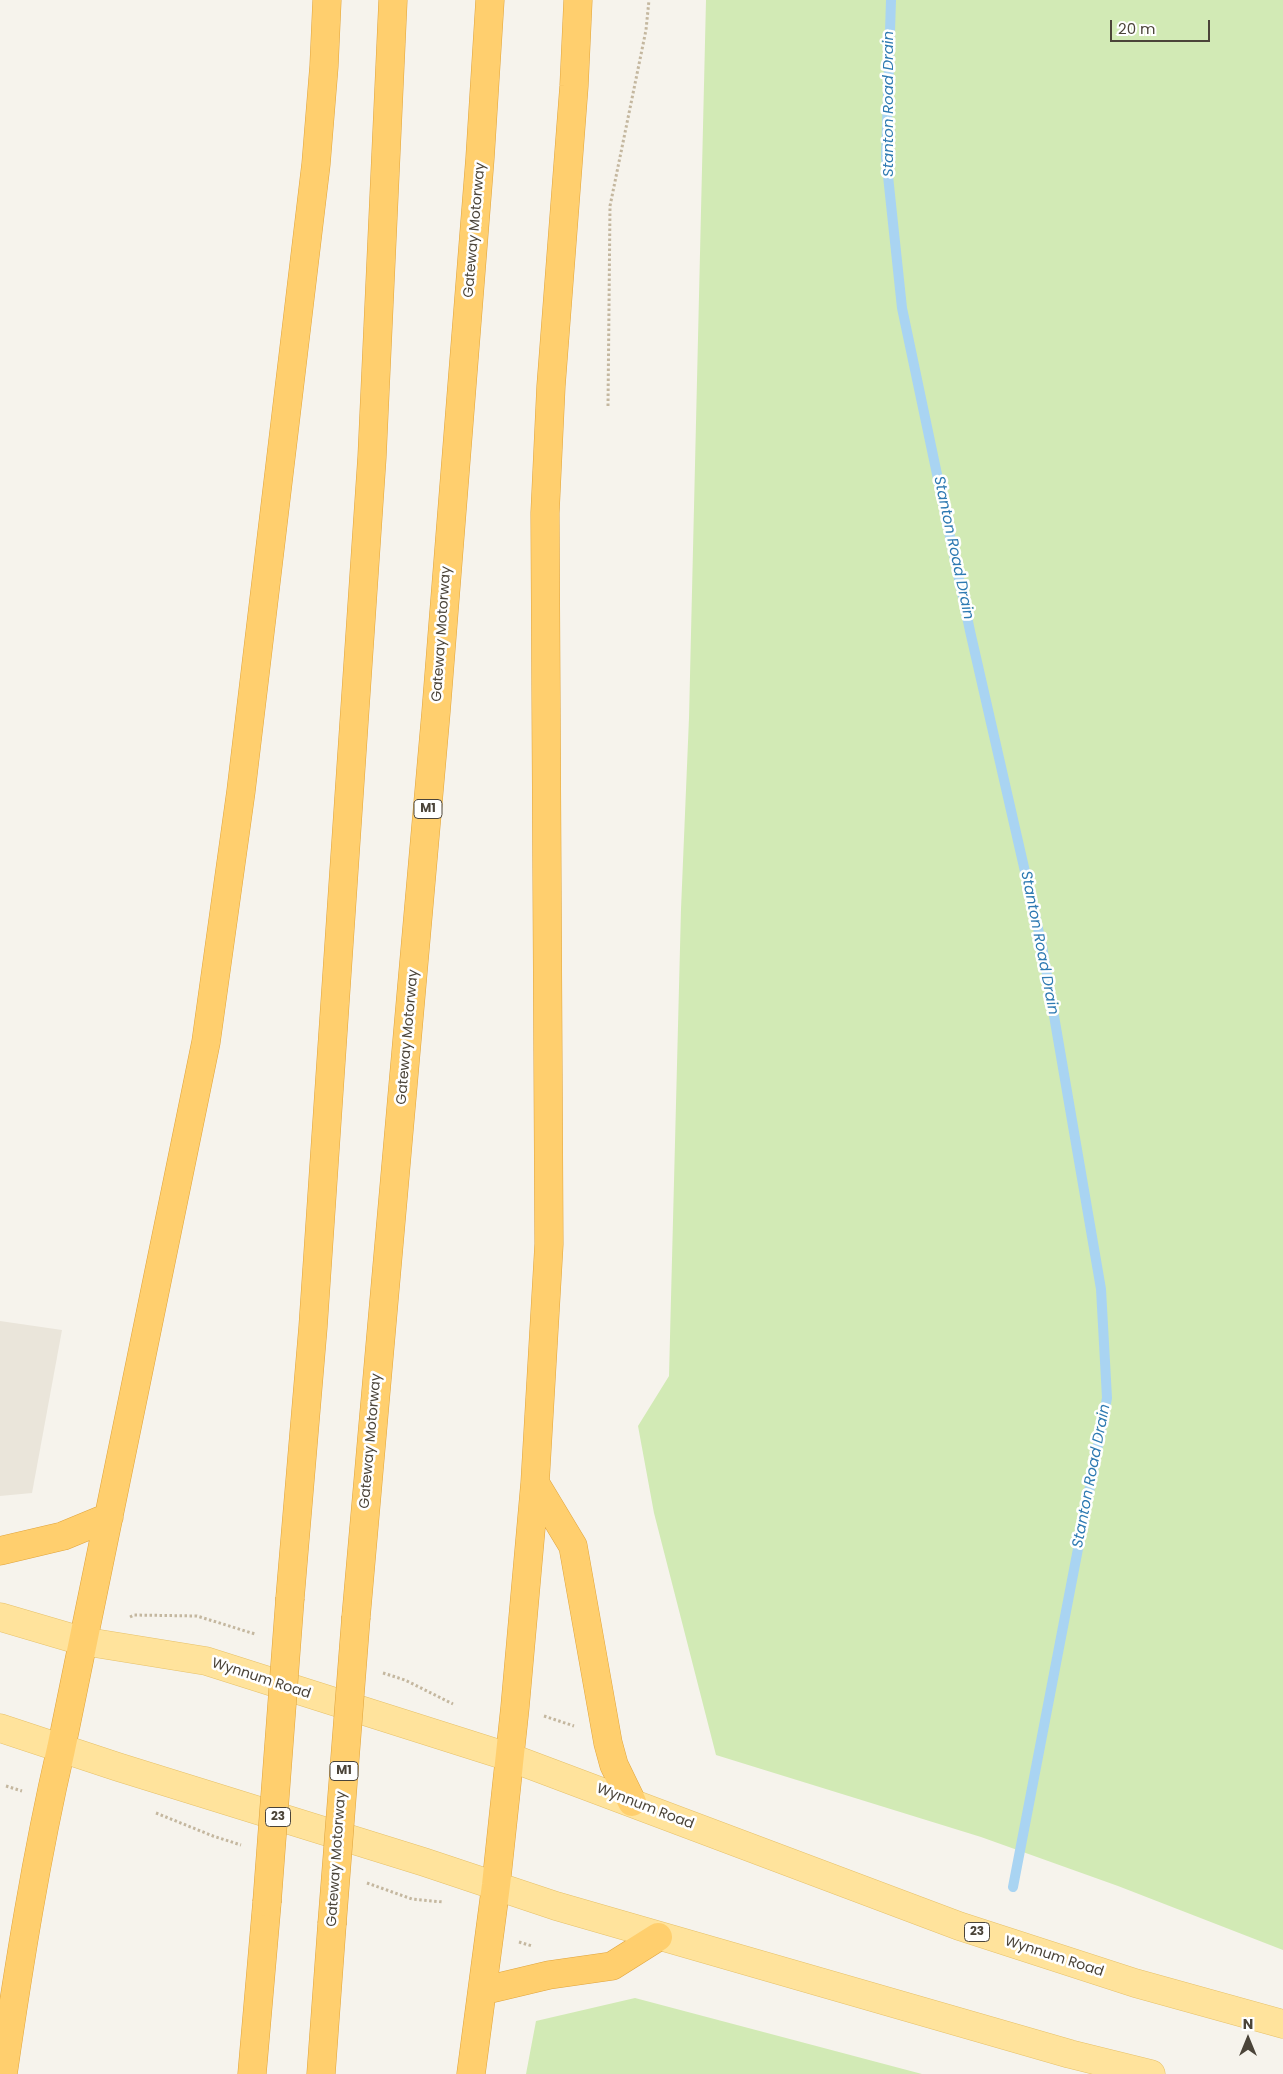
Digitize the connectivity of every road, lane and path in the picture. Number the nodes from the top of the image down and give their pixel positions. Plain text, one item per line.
1 (327, 0) edge
2 (394, 0) edge
3 (490, 0) edge
4 (578, 0) edge
5 (649, 0) edge
6 (608, 406) dead end
7 (535, 1484) junction
8 (110, 1516) junction
9 (0, 1551) edge
10 (0, 1617) edge
11 (82, 1641) junction
12 (542, 1716) dead end
13 (575, 1727) dead end
14 (0, 1728) edge
15 (61, 1749) junction
16 (509, 1757) junction
17 (632, 1802) junction
18 (496, 1886) junction
19 (658, 1937) junction
20 (0, 1963) edge
21 (16, 1990) junction
22 (482, 1991) junction
23 (1283, 2024) edge
24 (3, 2074) edge
25 (252, 2074) edge
26 (321, 2074) edge
27 (471, 2074) edge
28 (1151, 2074) edge

1 - 8 highway
2 - 25 highway, bridge
3 - 26 highway, Gateway Motorway / M1, bridge
4 - 7 highway
5 - 6 path
7 - 16 highway
7 - 17 highway
8 - 9 highway
8 - 11 highway
10 - 11 main road, Wynnum Road / 23
11 - 15 highway
11 - 16 main road, Wynnum Road / 23
12 - 13 path
14 - 15 main road, 23
15 - 18 main road, 23
15 - 21 highway
16 - 17 main road, Wynnum Road / 23
16 - 18 highway
17 - 23 main road, Wynnum Road / 23
18 - 19 main road, 23
18 - 22 highway
19 - 22 highway
19 - 28 main road, 23
20 - 21 highway
21 - 24 highway
22 - 27 highway

